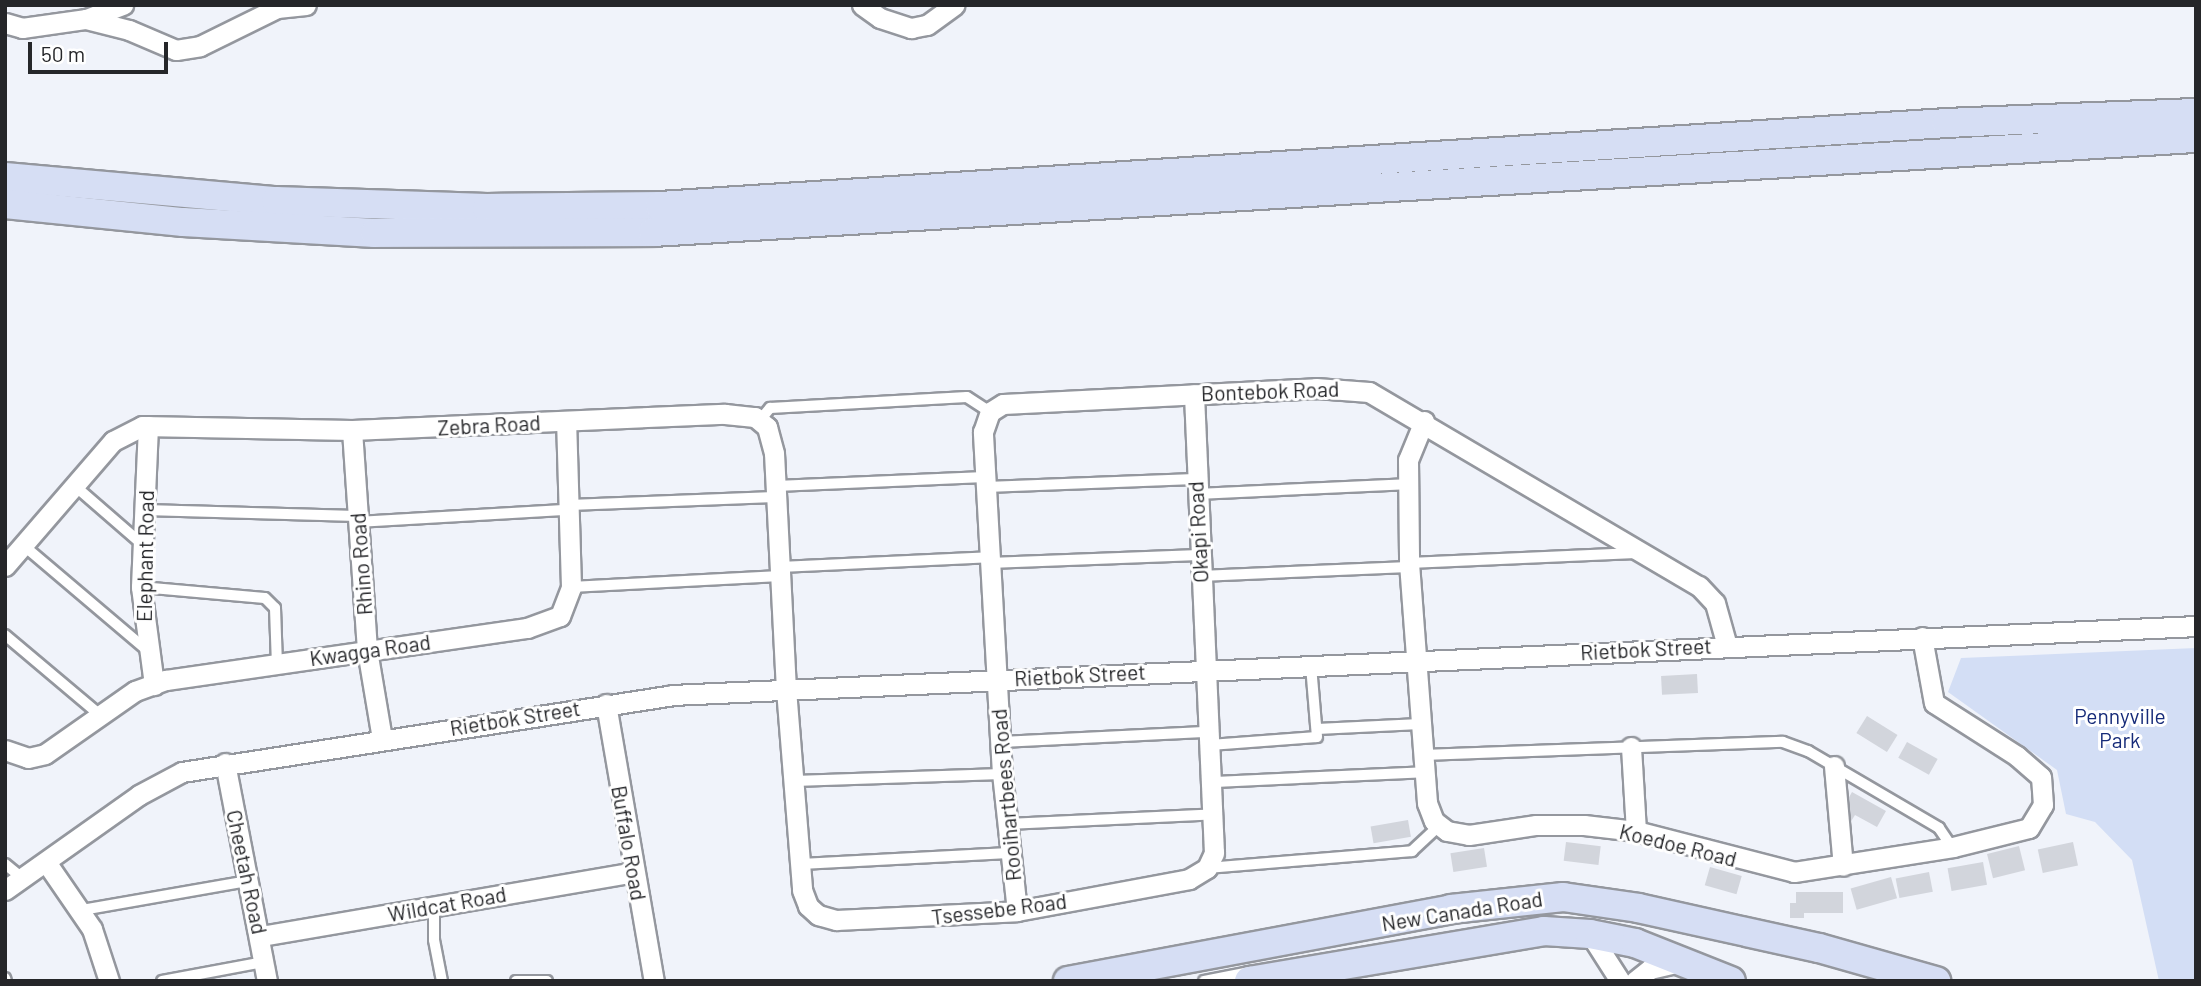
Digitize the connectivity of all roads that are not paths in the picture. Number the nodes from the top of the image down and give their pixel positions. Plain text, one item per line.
1 (123, 5) edge
2 (306, 5) edge
3 (862, 5) edge
4 (956, 5) edge
5 (268, 7) edge
6 (86, 19) junction
7 (5, 23) edge
8 (2196, 113) edge
9 (2196, 138) edge
10 (5, 177) edge
11 (5, 204) edge
12 (1194, 394) junction
13 (990, 412) junction
14 (760, 420) junction
15 (566, 421) junction
16 (1424, 421) junction
17 (148, 426) junction
18 (352, 430) junction
19 (985, 482) junction
20 (1406, 484) junction
21 (75, 486) junction
22 (1196, 486) junction
23 (776, 491) junction
24 (568, 508) junction
25 (145, 510) junction
26 (357, 519) junction
27 (23, 545) junction
28 (143, 545) junction
29 (1645, 553) junction
30 (1199, 555) junction
31 (989, 560) junction
32 (1409, 565) junction
33 (5, 566) edge
34 (780, 571) junction
35 (1200, 576) junction
36 (141, 587) junction
37 (570, 587) junction
38 (2196, 626) edge
39 (5, 635) edge
40 (1922, 637) junction
41 (1727, 646) junction
42 (147, 650) junction
43 (367, 650) junction
44 (1415, 659) junction
45 (277, 664) junction
46 (1311, 665) junction
47 (1205, 669) junction
48 (996, 679) junction
49 (154, 684) junction
50 (786, 689) junction
51 (606, 704) junction
52 (100, 715) junction
53 (1420, 724) junction
54 (1317, 729) junction
55 (1210, 739) junction
56 (382, 740) junction
57 (1001, 743) junction
58 (1631, 747) junction
59 (5, 750) edge
60 (225, 763) junction
61 (1423, 764) junction
62 (1834, 766) junction
63 (1002, 774) junction
64 (794, 782) junction
65 (1214, 782) junction
66 (1216, 814) junction
67 (1007, 824) junction
68 (1439, 826) junction
69 (1636, 831) junction
70 (1953, 847) junction
71 (1009, 853) junction
72 (46, 862) junction
73 (5, 864) edge
74 (801, 864) junction
75 (1843, 866) junction
76 (1207, 868) junction
77 (634, 872) junction
78 (22, 878) junction
79 (248, 881) junction
80 (5, 890) edge
81 (434, 907) junction
82 (82, 910) junction
83 (1017, 911) junction
84 (1590, 934) junction
85 (261, 936) junction
86 (1686, 961) junction
87 (265, 971) edge
88 (1736, 979) edge
89 (109, 981) edge
90 (162, 981) edge
91 (442, 981) edge
92 (516, 981) edge
93 (547, 981) edge
94 (654, 981) edge
95 (1068, 981) edge
96 (1124, 981) edge
97 (1204, 981) edge
98 (1249, 981) edge
99 (1620, 981) edge
100 (1635, 981) edge
101 (1900, 981) edge
102 (1936, 981) edge

1 - 6 street
2 - 5 street
3 - 4 street
5 - 6 street
6 - 7 street
8 - 10 main road
9 - 11 main road
12 - 13 street, Bontebok Road
12 - 16 street, Bontebok Road
12 - 22 street, Okapi Road
13 - 14 lane
13 - 19 street
14 - 15 street, Zebra Road
14 - 23 street
15 - 18 street, Zebra Road
15 - 24 street, Kwagga Road
16 - 20 street
16 - 29 street, Bontebok Road
17 - 18 street, Zebra Road
17 - 21 street, Zebra Road
17 - 25 street, Elephant Road
18 - 26 street, Rhino Road
19 - 22 lane
19 - 23 lane
19 - 31 street
20 - 22 lane
20 - 32 street
21 - 27 street, Zebra Road
21 - 28 lane
22 - 30 street, Okapi Road
23 - 24 lane
23 - 34 street
24 - 26 lane
24 - 37 street, Kwagga Road
25 - 26 lane
25 - 28 street, Elephant Road
26 - 43 street, Rhino Road
27 - 33 street, Zebra Road
27 - 42 lane
28 - 36 street, Elephant Road
29 - 32 lane
29 - 41 street, Bontebok Road
30 - 31 lane
30 - 35 street, Okapi Road
31 - 34 lane
31 - 48 street
32 - 35 lane
32 - 44 street
34 - 37 lane
34 - 50 street
35 - 47 street, Okapi Road
36 - 42 street, Elephant Road
36 - 45 lane
37 - 43 street, Kwagga Road
38 - 40 street, Rietbok Street
39 - 52 lane
40 - 41 street, Rietbok Street
40 - 70 street, Koedoe Road
41 - 44 street, Rietbok Street
42 - 49 street, Elephant Road
43 - 45 street, Kwagga Road
43 - 56 street, Rhino Road
44 - 46 street, Rietbok Street
44 - 53 street
45 - 49 street, Kwagga Road
46 - 47 street, Rietbok Street
46 - 54 lane
47 - 48 street, Rietbok Street
47 - 55 street
48 - 50 street, Rietbok Street
48 - 57 street, Rooihartbees Road
49 - 52 street, Kwagga Road
50 - 51 street, Rietbok Street
50 - 64 street, Tsessebe Road
51 - 56 street, Rietbok Street
51 - 77 street, Buffalo Road
52 - 59 street, Kwagga Road
53 - 54 lane
53 - 61 street
54 - 55 lane
55 - 57 lane
55 - 65 street
56 - 60 street, Rietbok Street
57 - 63 street, Rooihartbees Road
58 - 61 lane
58 - 62 lane
58 - 69 street
60 - 72 street, Rietbok Street
60 - 79 street, Cheetah Road
61 - 65 lane
61 - 68 street
62 - 70 lane
62 - 75 street
63 - 64 lane
63 - 67 street, Rooihartbees Road
64 - 74 street, Tsessebe Road
65 - 66 street
66 - 67 lane
66 - 76 street
67 - 71 street, Rooihartbees Road
68 - 69 street, Koedoe Road
68 - 76 lane
69 - 75 street, Koedoe Road
70 - 75 street, Koedoe Road
71 - 74 lane
71 - 83 street, Rooihartbees Road
72 - 78 street, Rietbok Street
72 - 82 street
73 - 78 lane
74 - 83 street, Tsessebe Road
76 - 83 street, Tsessebe Road
77 - 81 street, Wildcat Road
77 - 94 street, Buffalo Road
78 - 80 street, Rietbok Street
79 - 82 lane
79 - 85 street, Cheetah Road
81 - 85 street, Wildcat Road
81 - 91 lane
82 - 89 street
84 - 86 main road, New Canada Road
84 - 98 main road, New Canada Road
84 - 99 street
85 - 87 street, Cheetah Road
86 - 88 main road, New Canada Road
86 - 100 street
87 - 90 lane
88 - 97 lane, New Canada Road
92 - 93 lane
95 - 102 main road, New Canada Road
96 - 101 lane, New Canada Road

